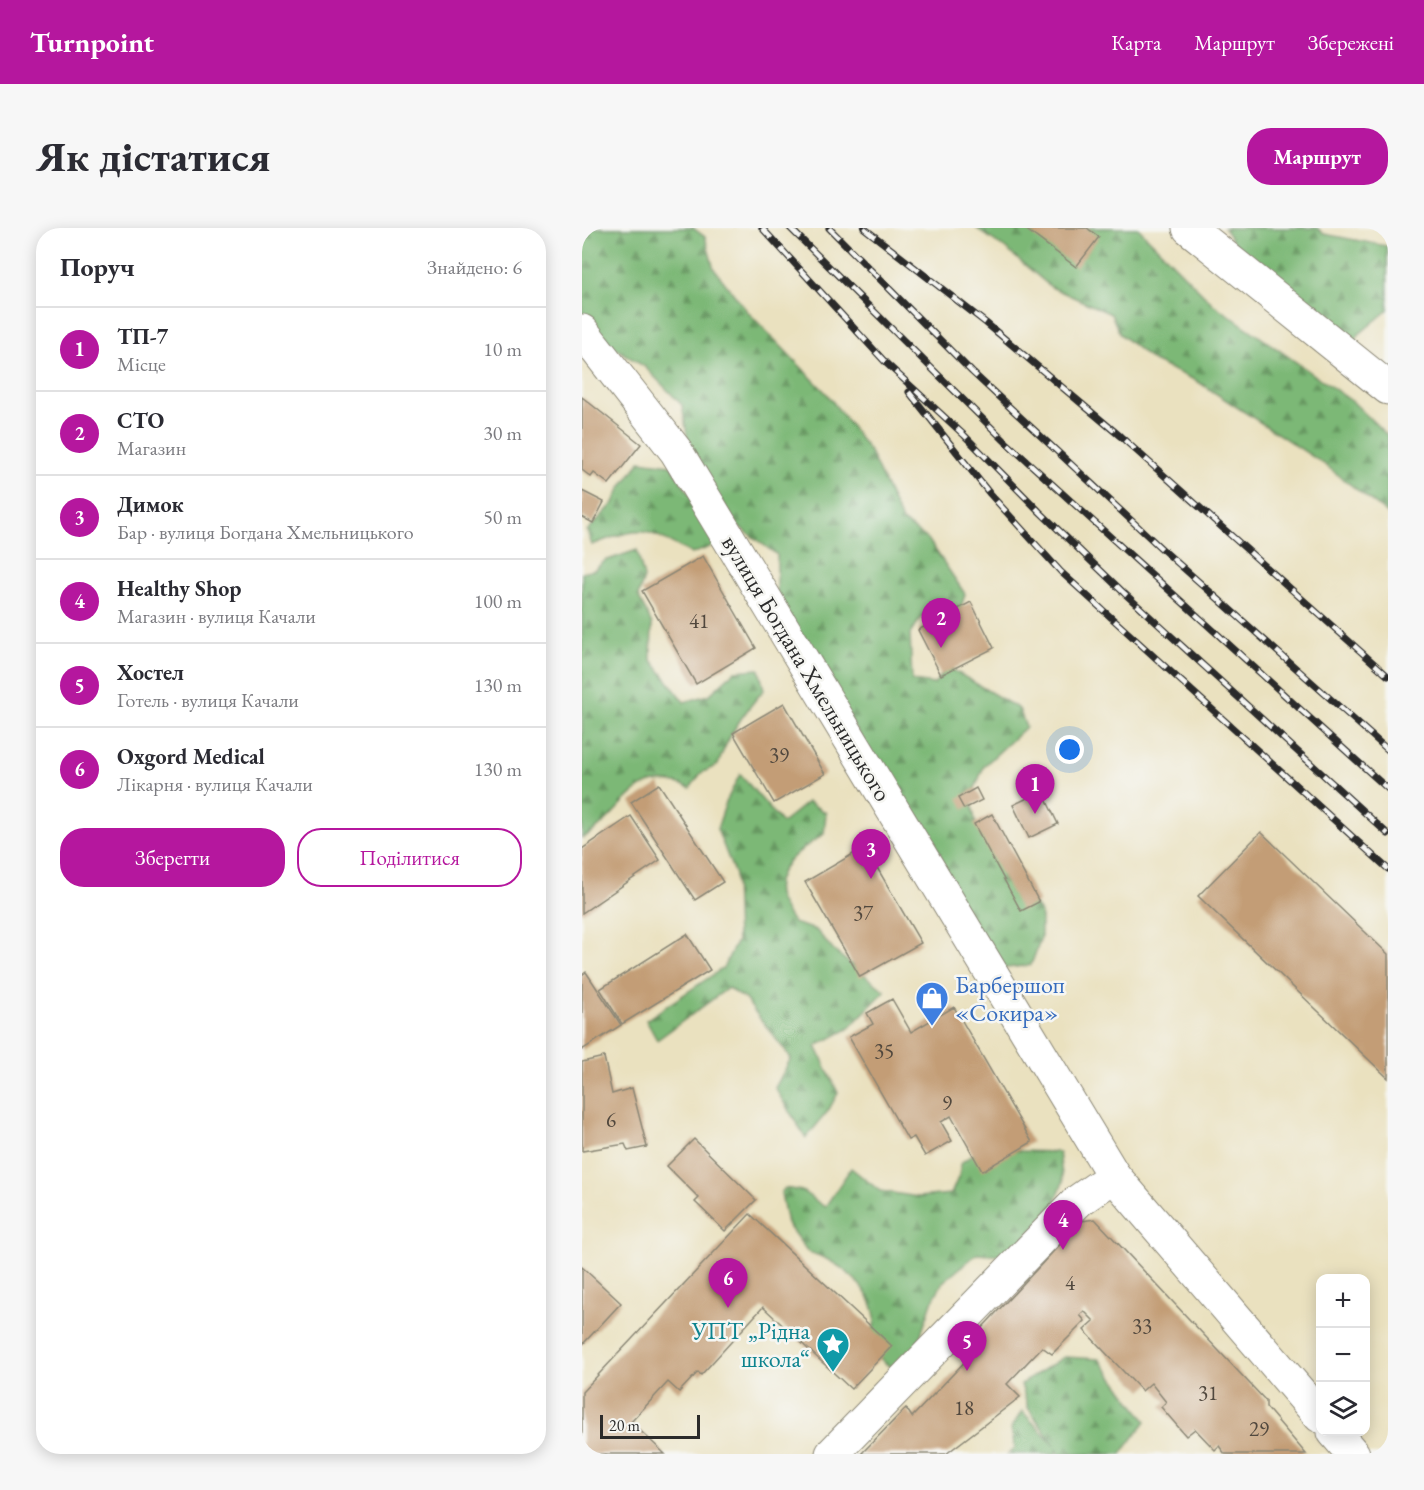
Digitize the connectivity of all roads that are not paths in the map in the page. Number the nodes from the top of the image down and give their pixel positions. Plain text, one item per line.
1 (1189, 228) edge
2 (582, 331) edge
3 (1388, 388) edge
4 (1114, 1176) junction
5 (1316, 1411) edge
6 (1338, 1436) edge
7 (832, 1454) edge
8 (1353, 1454) edge

1 - 3 main road
2 - 4 main road, вулиця Богдана Хмельницького
4 - 5 main road, вулиця Богдана Хмельницького
4 - 7 main road
6 - 8 main road

